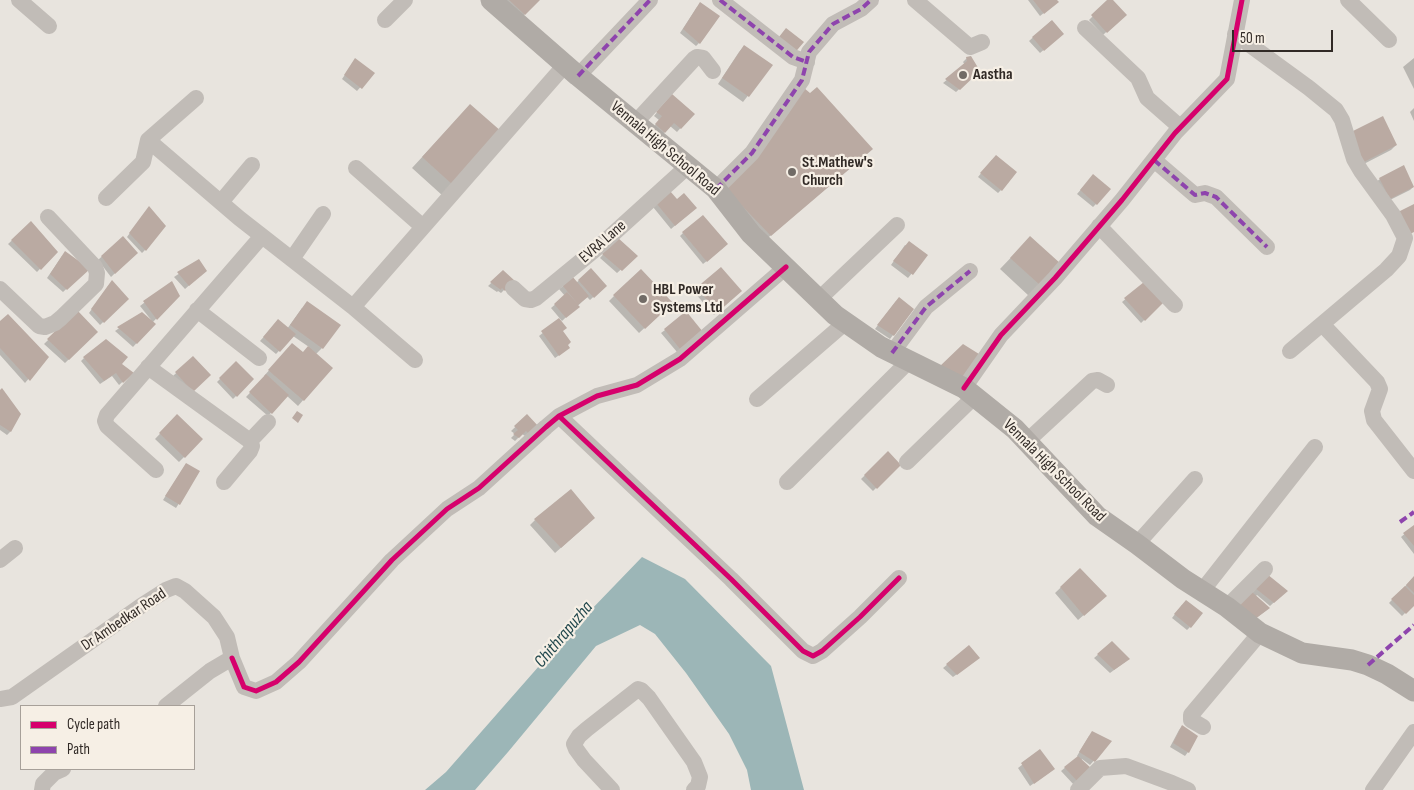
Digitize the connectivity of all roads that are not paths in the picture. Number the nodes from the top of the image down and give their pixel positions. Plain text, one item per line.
1 (19, 0) edge
2 (405, 0) edge
3 (491, 0) edge
4 (650, 0) edge
5 (720, 0) edge
6 (871, 0) edge
7 (915, 0) edge
8 (1242, 0) edge
9 (1348, 0) edge
10 (385, 20) dead end
11 (48, 26) dead end
12 (1085, 28) dead end
13 (1235, 34) junction
14 (1389, 40) dead end
15 (982, 42) dead end
16 (807, 62) junction
17 (572, 71) junction
18 (713, 71) dead end
19 (196, 98) dead end
20 (635, 123) junction
21 (1180, 127) junction
22 (148, 140) junction
23 (1154, 160) junction
24 (252, 165) dead end
25 (688, 166) junction
26 (356, 168) dead end
27 (716, 189) junction
28 (106, 198) dead end
29 (221, 202) junction
30 (322, 214) dead end
31 (48, 217) dead end
32 (897, 225) dead end
33 (1099, 226) junction
34 (423, 227) junction
35 (262, 236) junction
36 (1267, 247) dead end
37 (292, 259) junction
38 (786, 267) junction
39 (970, 271) dead end
40 (513, 288) dead end
41 (0, 289) edge
42 (819, 299) junction
43 (1175, 305) dead end
44 (353, 307) junction
45 (197, 310) junction
46 (846, 322) junction
47 (1322, 324) junction
48 (1290, 351) dead end
49 (900, 357) junction
50 (259, 358) dead end
51 (415, 360) dead end
52 (148, 367) junction
53 (1107, 385) dead end
54 (969, 393) junction
55 (757, 398) dead end
56 (559, 416) junction
57 (268, 422) dead end
58 (250, 441) junction
59 (1026, 442) junction
60 (1315, 447) dead end
61 (906, 462) dead end
62 (156, 470) dead end
63 (1414, 471) edge
64 (1195, 479) dead end
65 (224, 482) dead end
66 (787, 482) dead end
67 (1137, 544) junction
68 (14, 548) dead end
69 (0, 560) edge
70 (1265, 569) dead end
71 (899, 578) dead end
72 (1202, 591) junction
73 (1227, 607) junction
74 (1260, 633) junction
75 (232, 658) junction
76 (1414, 691) edge
77 (0, 699) edge
78 (167, 705) edge
79 (1202, 727) dead end
80 (1414, 732) edge
81 (60, 770) edge
82 (42, 790) edge
83 (612, 790) edge
84 (694, 790) edge
85 (1078, 790) edge
86 (1188, 790) edge
87 (1372, 790) edge

1 - 11 street
2 - 10 street
3 - 17 main road, Vennala High School Road
4 - 17 street
5 - 16 street
6 - 16 street
7 - 15 street
8 - 13 street
9 - 14 street
12 - 21 street
13 - 21 street
13 - 47 street
16 - 27 street
17 - 20 main road, Vennala High School Road
17 - 34 street
18 - 20 street
19 - 22 street
20 - 25 main road, Vennala High School Road
21 - 23 street
22 - 28 street
22 - 29 street
23 - 33 street
23 - 36 street
24 - 29 street
25 - 27 main road, Vennala High School Road
25 - 40 street, EVRA Lane
26 - 34 street
27 - 38 main road, Vennala High School Road
29 - 35 street
30 - 37 street
31 - 41 street
32 - 42 street
33 - 43 street
33 - 54 street
34 - 44 street
35 - 37 street
35 - 45 street
37 - 44 street
38 - 42 main road, Vennala High School Road
38 - 56 street
39 - 49 street
42 - 46 main road, Vennala High School Road
44 - 51 street
45 - 50 street
45 - 52 street
46 - 49 main road, Vennala High School Road
46 - 55 street
47 - 48 street
47 - 63 street
49 - 54 main road, Vennala High School Road
49 - 66 street
52 - 58 street
52 - 62 street
53 - 59 street
54 - 59 main road, Vennala High School Road
54 - 61 street
56 - 71 street
56 - 75 street
57 - 58 street
58 - 65 street
59 - 67 main road, Vennala High School Road
60 - 72 street
64 - 67 street
67 - 72 main road, Vennala High School Road
68 - 69 street
70 - 73 street
72 - 73 main road, Vennala High School Road
73 - 74 main road, Vennala High School Road
74 - 76 main road, Vennala High School Road
74 - 79 street
75 - 77 street, Dr Ambedkar Road
75 - 78 street
80 - 87 street
81 - 82 street
83 - 84 street
85 - 86 street

